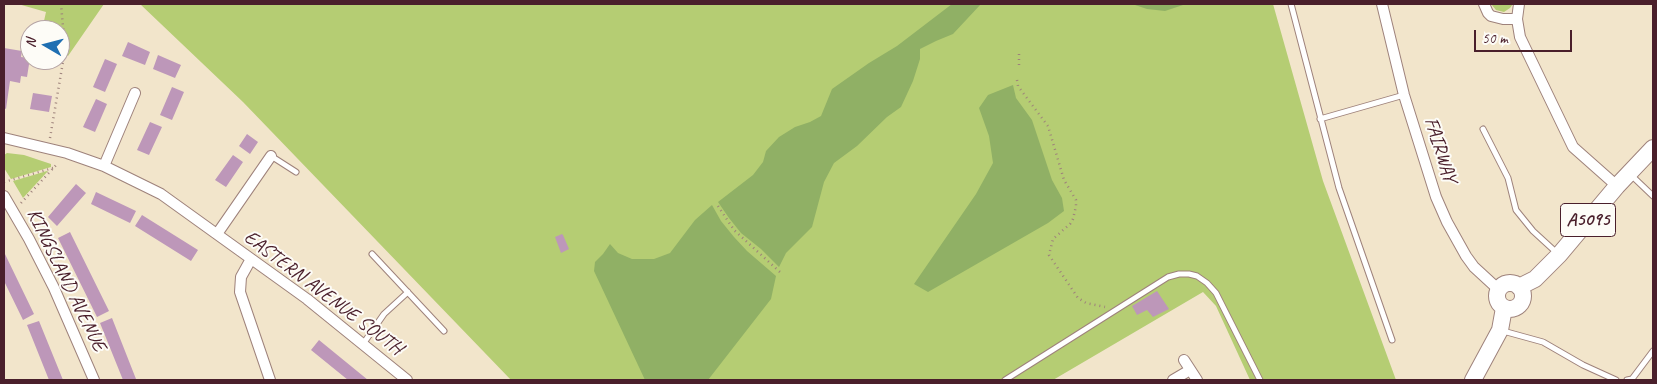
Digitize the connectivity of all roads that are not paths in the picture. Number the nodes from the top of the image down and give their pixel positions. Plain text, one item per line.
1 (1291, 4) edge
2 (1382, 4) edge
3 (1484, 4) edge
4 (1520, 4) edge
5 (1517, 19) junction
6 (135, 93) dead end
7 (1404, 95) junction
8 (1320, 119) junction
9 (1483, 129) dead end
10 (5, 138) edge
11 (1653, 148) edge
12 (271, 156) joint
13 (104, 166) junction
14 (296, 172) dead end
15 (1629, 173) junction
16 (1617, 186) junction
17 (4, 196) edge
18 (1653, 196) edge
19 (217, 234) junction
20 (372, 254) dead end
21 (1559, 255) junction
22 (251, 259) junction
23 (1519, 287) junction
24 (1498, 290) junction
25 (408, 292) junction
26 (1504, 308) junction
27 (1500, 330) junction
28 (444, 331) dead end
29 (1392, 340) dead end
30 (363, 344) junction
31 (1653, 351) edge
32 (1184, 360) dead end
33 (1190, 370) junction
34 (94, 380) edge
35 (270, 380) edge
36 (407, 380) edge
37 (1005, 380) edge
38 (1173, 380) edge
39 (1197, 380) edge
40 (1260, 380) edge
41 (1474, 380) edge
42 (1616, 380) edge
43 (1627, 380) edge

1 - 8 lane
2 - 7 street, FAIRWAY
3 - 5 street
4 - 5 street
5 - 16 street
6 - 13 street
7 - 8 lane
7 - 24 street, FAIRWAY
8 - 29 lane
9 - 21 lane
10 - 13 street, EASTERN AVENUE SOUTH
11 - 15 main road, A5095
12 - 14 lane
12 - 19 street, EASTERN AVENUE SOUTH
13 - 19 street, EASTERN AVENUE SOUTH
15 - 16 main road, A5095
15 - 18 lane
16 - 21 main road, A5095
17 - 34 street, KINGSLAND AVENUE
19 - 22 street, EASTERN AVENUE SOUTH
20 - 25 lane
21 - 23 main road, A5095
22 - 30 street, EASTERN AVENUE SOUTH
22 - 35 street
23 - 24 main road, A5095
23 - 26 main road
24 - 26 main road
25 - 28 lane
25 - 30 lane
26 - 27 main road
27 - 41 main road
27 - 42 lane
30 - 36 street, EASTERN AVENUE SOUTH
31 - 43 lane
32 - 33 street
33 - 38 street
33 - 39 street
37 - 40 lane

